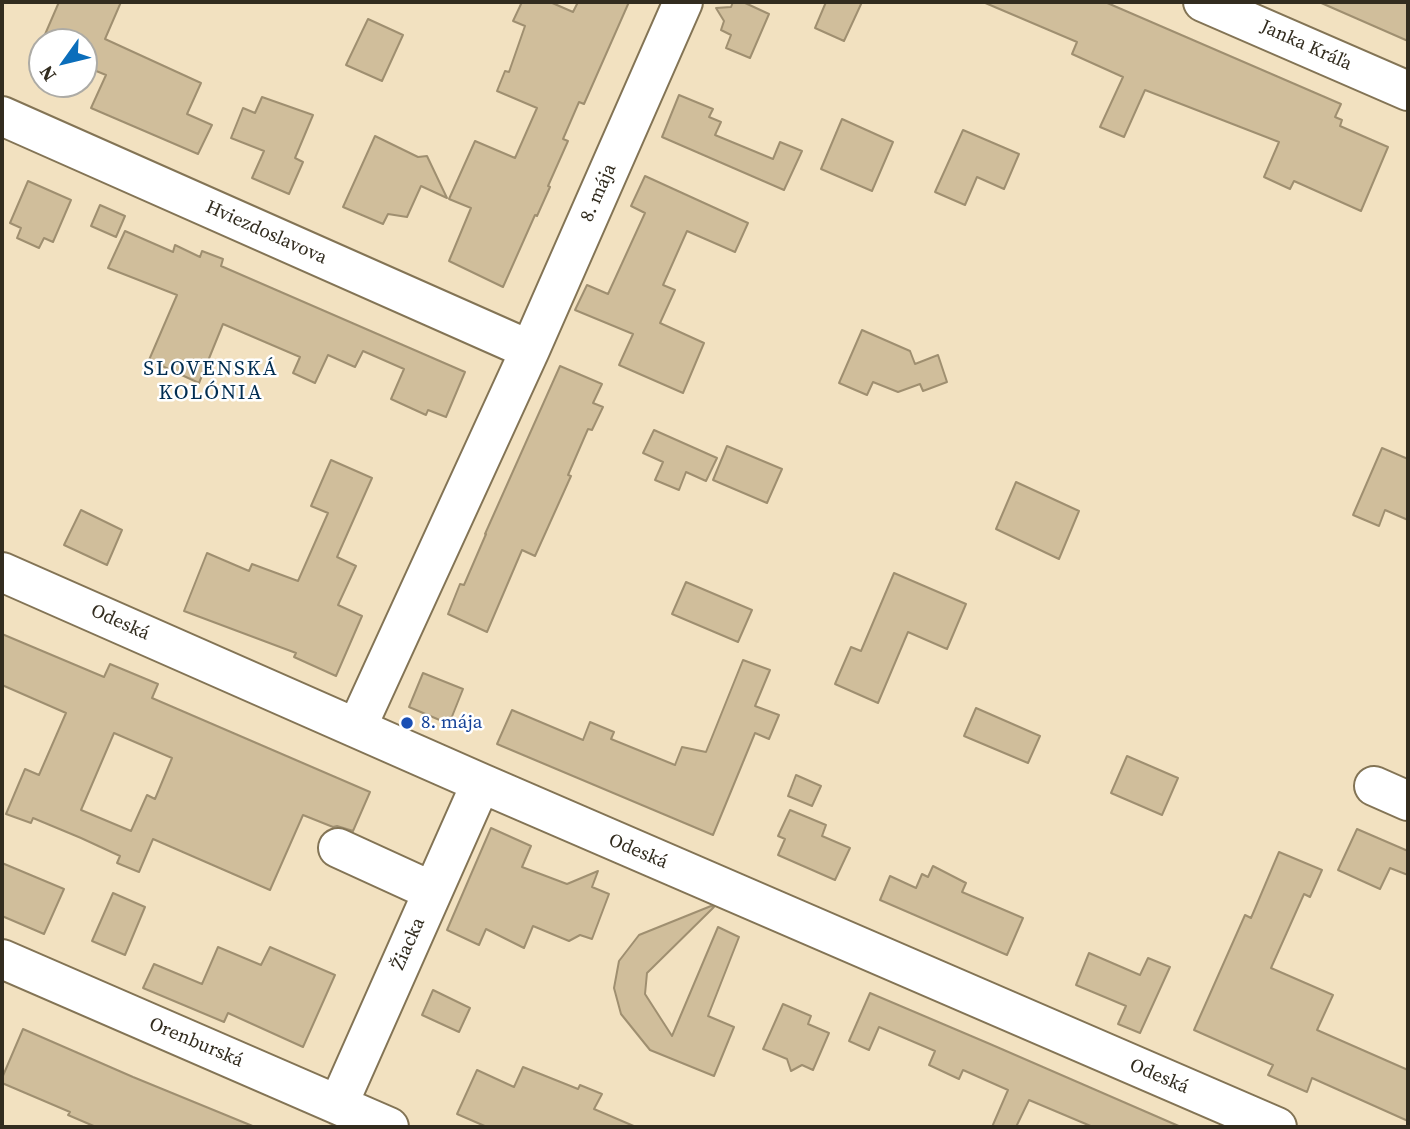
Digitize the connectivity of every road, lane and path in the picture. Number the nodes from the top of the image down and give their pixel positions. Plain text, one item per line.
1 (684, 2) edge
2 (1203, 2) edge
3 (1408, 91) edge
4 (2, 116) edge
5 (530, 349) junction
6 (2, 572) edge
7 (357, 727) junction
8 (481, 783) junction
9 (1374, 786) dead end
10 (1408, 801) edge
11 (338, 848) dead end
12 (432, 891) junction
13 (2, 960) edge
14 (338, 1105) junction
15 (389, 1127) edge
16 (1277, 1127) edge

1 - 5 street, 8. mája
2 - 3 street, Janka Kráľa
4 - 5 street, Hviezdoslavova
5 - 7 street, 8. mája
6 - 7 street, Odeská
7 - 8 street, Odeská
8 - 12 street, Žiacka
8 - 16 street, Odeská
9 - 10 street
11 - 12 street
12 - 14 street, Žiacka
13 - 14 street, Orenburská
14 - 15 street, Orenburská

